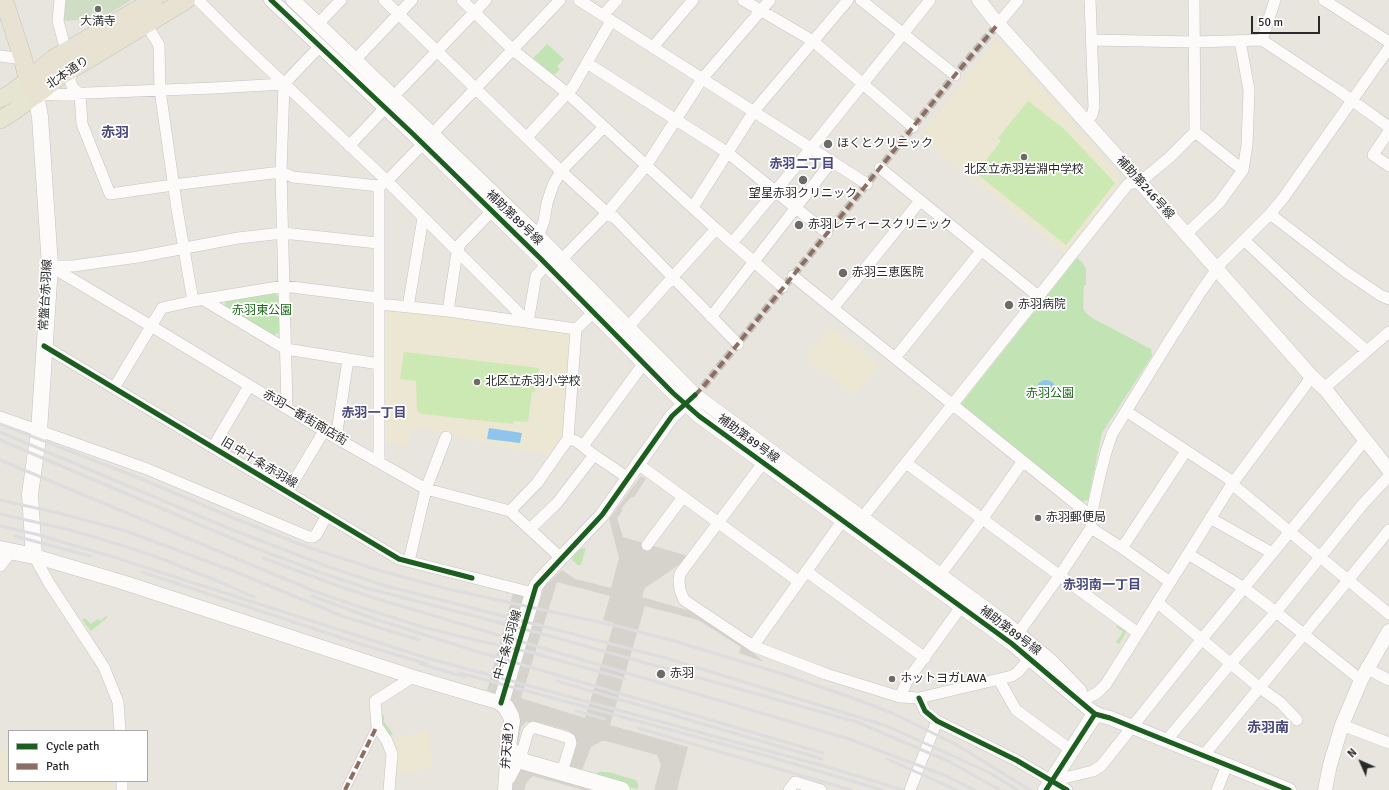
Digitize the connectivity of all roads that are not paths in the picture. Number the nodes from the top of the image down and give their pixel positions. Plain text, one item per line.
1 (4, 0) edge
2 (15, 0) edge
3 (60, 0) edge
4 (154, 0) edge
5 (186, 0) edge
6 (198, 0) edge
7 (271, 0) edge
8 (293, 0) edge
9 (340, 0) edge
10 (384, 0) edge
11 (412, 0) edge
12 (462, 0) edge
13 (486, 0) edge
14 (560, 0) edge
15 (579, 0) edge
16 (617, 0) edge
17 (693, 0) edge
18 (743, 0) edge
19 (770, 0) edge
20 (848, 0) edge
21 (861, 0) edge
22 (930, 0) edge
23 (979, 0) edge
24 (1018, 0) edge
25 (1090, 0) edge
26 (1194, 0) edge
27 (1275, 0) edge
28 (1324, 0) edge
29 (761, 10) junction
30 (474, 12) junction
31 (398, 14) junction
32 (607, 18) junction
33 (146, 24) junction
34 (318, 24) junction
35 (998, 24) junction
36 (903, 32) junction
37 (1091, 40) junction
38 (1262, 40) junction
39 (813, 41) junction
40 (1240, 41) junction
41 (1194, 42) junction
42 (1389, 42) edge
43 (320, 46) junction
44 (653, 47) junction
45 (1389, 48) edge
46 (513, 50) junction
47 (66, 51) junction
48 (436, 52) junction
49 (0, 56) edge
50 (23, 59) junction
51 (355, 60) junction
52 (587, 63) junction
53 (72, 68) junction
54 (955, 75) dead end
55 (702, 78) junction
56 (34, 82) junction
57 (284, 84) junction
58 (863, 84) junction
59 (476, 89) junction
60 (160, 90) junction
61 (80, 94) junction
62 (567, 94) junction
63 (0, 99) edge
64 (1353, 101) junction
65 (389, 102) junction
66 (754, 111) junction
67 (675, 119) junction
68 (0, 120) edge
69 (1085, 121) junction
70 (604, 127) junction
71 (913, 127) dead end
72 (1389, 127) edge
73 (1389, 131) edge
74 (1195, 132) junction
75 (527, 137) junction
76 (427, 139) junction
77 (349, 146) junction
78 (812, 147) junction
79 (728, 153) junction
80 (832, 161) junction
81 (646, 166) junction
82 (1389, 166) edge
83 (880, 168) dead end
84 (561, 170) junction
85 (1243, 170) junction
86 (281, 172) junction
87 (1140, 182) junction
88 (383, 184) junction
89 (867, 184) dead end
90 (174, 185) junction
91 (775, 191) junction
92 (920, 201) junction
93 (693, 207) junction
94 (796, 208) junction
95 (492, 211) junction
96 (607, 213) junction
97 (1270, 214) junction
98 (423, 218) junction
99 (716, 229) junction
100 (283, 233) junction
101 (827, 234) dead end
102 (1186, 234) junction
103 (538, 236) junction
104 (1244, 240) junction
105 (732, 243) junction
106 (378, 244) junction
107 (184, 248) junction
108 (981, 251) junction
109 (457, 252) junction
110 (561, 260) junction
111 (754, 262) junction
112 (547, 264) junction
113 (50, 266) junction
114 (1217, 270) junction
115 (793, 276) dead end
116 (672, 278) junction
117 (284, 286) junction
118 (783, 287) dead end
119 (1038, 296) junction
120 (1389, 299) edge
121 (198, 301) junction
122 (379, 301) junction
123 (408, 307) junction
124 (834, 308) junction
125 (448, 311) junction
126 (594, 312) junction
127 (711, 317) junction
128 (528, 322) junction
129 (151, 326) junction
130 (628, 327) junction
131 (576, 329) junction
132 (1389, 332) edge
133 (738, 344) dead end
134 (44, 346) junction
135 (286, 349) junction
136 (1367, 351) junction
137 (895, 358) junction
138 (348, 360) junction
139 (644, 363) junction
140 (379, 364) junction
141 (1311, 376) junction
142 (249, 386) junction
143 (114, 388) junction
144 (1325, 389) junction
145 (690, 400) junction
146 (952, 404) junction
147 (287, 408) junction
148 (1126, 411) junction
149 (0, 417) edge
150 (40, 431) junction
151 (324, 431) junction
152 (446, 437) dead end
153 (336, 438) junction
154 (568, 440) junction
155 (1365, 440) junction
156 (583, 446) junction
157 (213, 447) junction
158 (1186, 451) junction
159 (594, 455) junction
160 (379, 461) junction
161 (1023, 461) junction
162 (763, 462) junction
163 (906, 463) junction
164 (638, 464) junction
165 (1388, 468) edge
166 (628, 478) junction
167 (1232, 484) junction
168 (426, 489) junction
169 (288, 491) junction
170 (683, 497) junction
171 (510, 511) junction
172 (327, 515) junction
173 (1091, 516) junction
174 (862, 518) junction
175 (983, 518) junction
176 (1210, 518) junction
177 (843, 520) junction
178 (719, 523) junction
179 (1091, 528) junction
180 (530, 529) junction
181 (1389, 530) edge
182 (1290, 532) junction
183 (647, 544) dead end
184 (1122, 548) junction
185 (6, 550) edge
186 (1272, 553) junction
187 (1188, 554) junction
188 (34, 556) junction
189 (1320, 557) junction
190 (561, 558) junction
191 (409, 561) junction
192 (0, 566) edge
193 (806, 571) junction
194 (940, 575) junction
195 (1060, 575) junction
196 (1348, 580) junction
197 (798, 581) junction
198 (1170, 582) junction
199 (1244, 588) junction
200 (533, 593) junction
201 (1158, 603) junction
202 (962, 607) junction
203 (1276, 612) junction
204 (1389, 614) edge
205 (1389, 631) edge
206 (1138, 632) junction
207 (1304, 634) junction
208 (1015, 638) junction
209 (1202, 639) junction
210 (753, 646) junction
211 (1034, 653) junction
212 (925, 658) junction
213 (1231, 663) junction
214 (1364, 674) junction
215 (413, 677) junction
216 (999, 680) junction
217 (1389, 680) edge
218 (1260, 688) junction
219 (900, 697) junction
220 (919, 698) junction
221 (1087, 698) junction
222 (502, 703) junction
223 (1103, 716) junction
224 (1297, 720) dead end
225 (937, 721) junction
226 (1342, 725) junction
227 (377, 726) junction
228 (1131, 727) junction
229 (120, 730) edge
230 (1166, 741) junction
231 (1389, 743) edge
232 (508, 746) junction
233 (1071, 750) junction
234 (1203, 756) junction
235 (527, 761) junction
236 (1228, 765) junction
237 (562, 772) junction
238 (1049, 785) edge
239 (507, 786) edge
240 (1286, 789) edge
241 (345, 790) edge
242 (390, 790) edge
243 (622, 790) edge
244 (789, 790) edge
245 (821, 790) edge
246 (910, 790) edge
247 (1067, 790) edge
248 (1217, 790) edge
249 (1324, 790) edge

1 - 50 highway, 北本通り
2 - 56 highway, 北本通り
3 - 47 street
4 - 47 highway, 北本通り
5 - 33 highway, 北本通り
6 - 57 street
7 - 43 street, 補助第89号線
8 - 34 street, 補助第89号線
9 - 34 street
10 - 31 street
11 - 31 street
12 - 30 street
13 - 30 street
14 - 46 street
15 - 32 street
16 - 32 street
17 - 44 street
18 - 29 street
19 - 29 street
20 - 39 street
21 - 36 street
22 - 36 street
23 - 35 street, 補助第246号線
24 - 35 street
25 - 37 street
26 - 41 street
27 - 38 street
28 - 42 street
29 - 39 street
29 - 55 street
30 - 46 street
30 - 48 street
31 - 48 street
31 - 51 street
32 - 44 street
32 - 52 street
33 - 53 highway, 北本通り
33 - 60 street
34 - 51 street, 補助第89号線
35 - 69 street, 補助第246号線
36 - 54 street
36 - 58 street
37 - 41 street
37 - 69 street
38 - 40 street
38 - 64 street
39 - 58 street
39 - 66 street
40 - 41 street
40 - 85 street
41 - 74 street
43 - 57 street
43 - 65 street, 補助第89号線
44 - 55 street
45 - 64 street
46 - 59 street
46 - 62 street
47 - 56 highway, 北本通り
48 - 59 street
48 - 65 street
49 - 50 street
50 - 56 highway, 北本通り
51 - 65 street, 補助第89号線
52 - 62 street
52 - 67 street
53 - 56 highway, 北本通り
53 - 61 street
55 - 66 street
55 - 67 street
56 - 61 street
56 - 63 main road
56 - 68 main road
56 - 113 main road, 常盤台赤羽線
57 - 60 street
57 - 77 street
57 - 86 street
58 - 71 street
58 - 78 street
59 - 75 street
59 - 76 street
60 - 61 street
60 - 90 street
61 - 90 street
62 - 70 street
62 - 75 street
64 - 72 street
64 - 97 street
65 - 76 street, 補助第89号線
65 - 77 street
66 - 78 street
66 - 79 street
67 - 79 street
67 - 81 street
69 - 87 street, 補助第246号線
70 - 81 street
70 - 84 street
73 - 82 street
74 - 85 street
74 - 87 street
75 - 84 street
76 - 88 street
76 - 95 street, 補助第89号線
76 - 103 street, 補助第89号線
77 - 88 street
78 - 80 street
78 - 91 street
79 - 91 street
79 - 93 street
80 - 89 street
80 - 94 street
81 - 93 street
81 - 96 street
83 - 92 street
84 - 96 street
84 - 103 street
85 - 102 street
86 - 88 street
86 - 90 street
86 - 100 street
87 - 102 street, 補助第246号線
87 - 119 street
88 - 98 street
88 - 106 street
90 - 107 street
91 - 94 street
91 - 105 street
92 - 108 street
92 - 124 street
93 - 99 street
94 - 101 street
94 - 111 street
95 - 109 street
95 - 112 street, 補助第89号線
96 - 110 street
96 - 116 street
97 - 104 street
97 - 120 street
98 - 109 street
98 - 123 street
99 - 105 street
99 - 116 street
100 - 106 street
100 - 107 street
100 - 117 street
102 - 114 street, 補助第246号線
103 - 110 street, 補助第89号線
104 - 114 street
104 - 136 street
105 - 111 street
106 - 122 street
107 - 113 street
107 - 121 street
108 - 119 street
108 - 137 street
109 - 125 street
109 - 128 street
110 - 130 street, 補助第89号線
111 - 118 street
111 - 127 street
112 - 126 street, 補助第89号線
112 - 128 street
113 - 129 street, 赤羽一番街商店街
113 - 134 main road, 常盤台赤羽線
114 - 141 street, 補助第246号線
114 - 148 street
115 - 124 street
116 - 127 street
116 - 130 street
117 - 121 street
117 - 122 street
117 - 135 street
119 - 146 street
121 - 129 street
121 - 135 street
122 - 123 street
122 - 140 street
123 - 125 street
124 - 137 street
125 - 128 street
126 - 131 street
126 - 139 street, 補助第89号線
127 - 133 street
128 - 131 street
129 - 142 street, 赤羽一番街商店街
129 - 143 street
130 - 145 street, 補助第89号線
131 - 154 street
132 - 136 street
134 - 143 street, 旧 中十条赤羽線
134 - 150 main road, 常盤台赤羽線
135 - 138 street
135 - 147 street
136 - 144 street
137 - 146 street
138 - 140 street
138 - 153 street
139 - 145 street, 補助第89号線
139 - 156 street
140 - 160 street
141 - 144 street, 補助第246号線
141 - 167 street
142 - 147 street, 赤羽一番街商店街
142 - 157 street
143 - 157 street, 旧 中十条赤羽線
144 - 155 street, 補助第246号線
145 - 162 street, 補助第89号線
145 - 164 street
145 - 174 street, 補助第89号線
146 - 161 street
146 - 163 street
147 - 151 street, 赤羽一番街商店街
148 - 158 street
148 - 173 street
149 - 150 street
150 - 172 street
150 - 188 main road, 常盤台赤羽線
151 - 153 street, 赤羽一番街商店街
151 - 169 street
152 - 168 street
153 - 160 street, 赤羽一番街商店街
154 - 156 street
154 - 171 street
155 - 165 street, 補助第246号線
155 - 182 street
156 - 159 street
157 - 169 street, 旧 中十条赤羽線
158 - 167 street
158 - 184 street
159 - 166 street
159 - 180 street
160 - 168 street, 赤羽一番街商店街
161 - 173 street
161 - 175 street
162 - 177 street, 補助第89号線
162 - 178 street
163 - 174 street
163 - 175 street
164 - 166 street
164 - 170 street
165 - 189 street
166 - 190 street
167 - 176 street
167 - 182 street
168 - 171 street, 赤羽一番街商店街
168 - 191 street
169 - 172 street, 旧 中十条赤羽線
170 - 178 street
170 - 183 street
171 - 180 street, 赤羽一番街商店街
172 - 191 street, 旧 中十条赤羽線
173 - 179 street
174 - 177 street
174 - 194 street, 補助第89号線
175 - 194 street
175 - 195 street
176 - 186 street
176 - 187 street
177 - 193 street
177 - 202 street, 補助第89号線
178 - 197 street
178 - 210 street
179 - 184 street
179 - 195 street
180 - 190 street, 赤羽一番街商店街
181 - 196 street
182 - 186 street
182 - 189 street
184 - 198 street
185 - 188 main road
185 - 192 street
186 - 199 street
187 - 198 street
187 - 199 street
188 - 215 street
188 - 229 street
189 - 196 street
189 - 203 street
190 - 200 street
191 - 200 street, 旧 中十条赤羽線
193 - 197 street
193 - 212 street
194 - 208 street, 補助第89号線
195 - 206 street
195 - 208 street
196 - 204 street
196 - 207 street
197 - 210 street
198 - 201 street
199 - 203 street
199 - 209 street
200 - 222 main road, 中十条赤羽線
201 - 206 street
201 - 209 street
202 - 208 street, 補助第89号線
202 - 212 street
203 - 207 street
203 - 213 street
205 - 214 street
206 - 221 street
207 - 214 street
207 - 218 street
208 - 211 street, 補助第89号線
209 - 213 street
209 - 228 street
210 - 219 street
211 - 216 street
211 - 221 street, 補助第89号線
211 - 223 street, 補助第89号線
212 - 219 street
213 - 218 street
213 - 230 street
214 - 217 street
214 - 226 street
215 - 222 street
215 - 227 street
216 - 220 street
216 - 233 street
218 - 224 street
218 - 234 street
219 - 220 street
220 - 225 street
221 - 223 street, 補助第89号線
222 - 232 main road, 弁天通り
223 - 228 street, 補助第89号線
223 - 233 main road
225 - 238 street
225 - 246 street
226 - 231 street
226 - 249 street
227 - 241 street
227 - 242 street
228 - 230 street, 補助第89号線
228 - 238 street
230 - 234 street, 補助第89号線
232 - 235 main road
232 - 239 street, 弁天通り
233 - 238 main road
234 - 236 street, 補助第89号線
235 - 237 main road
235 - 237 street
235 - 239 street
236 - 240 street, 補助第89号線
236 - 248 street
237 - 243 main road
238 - 247 street
244 - 245 street

